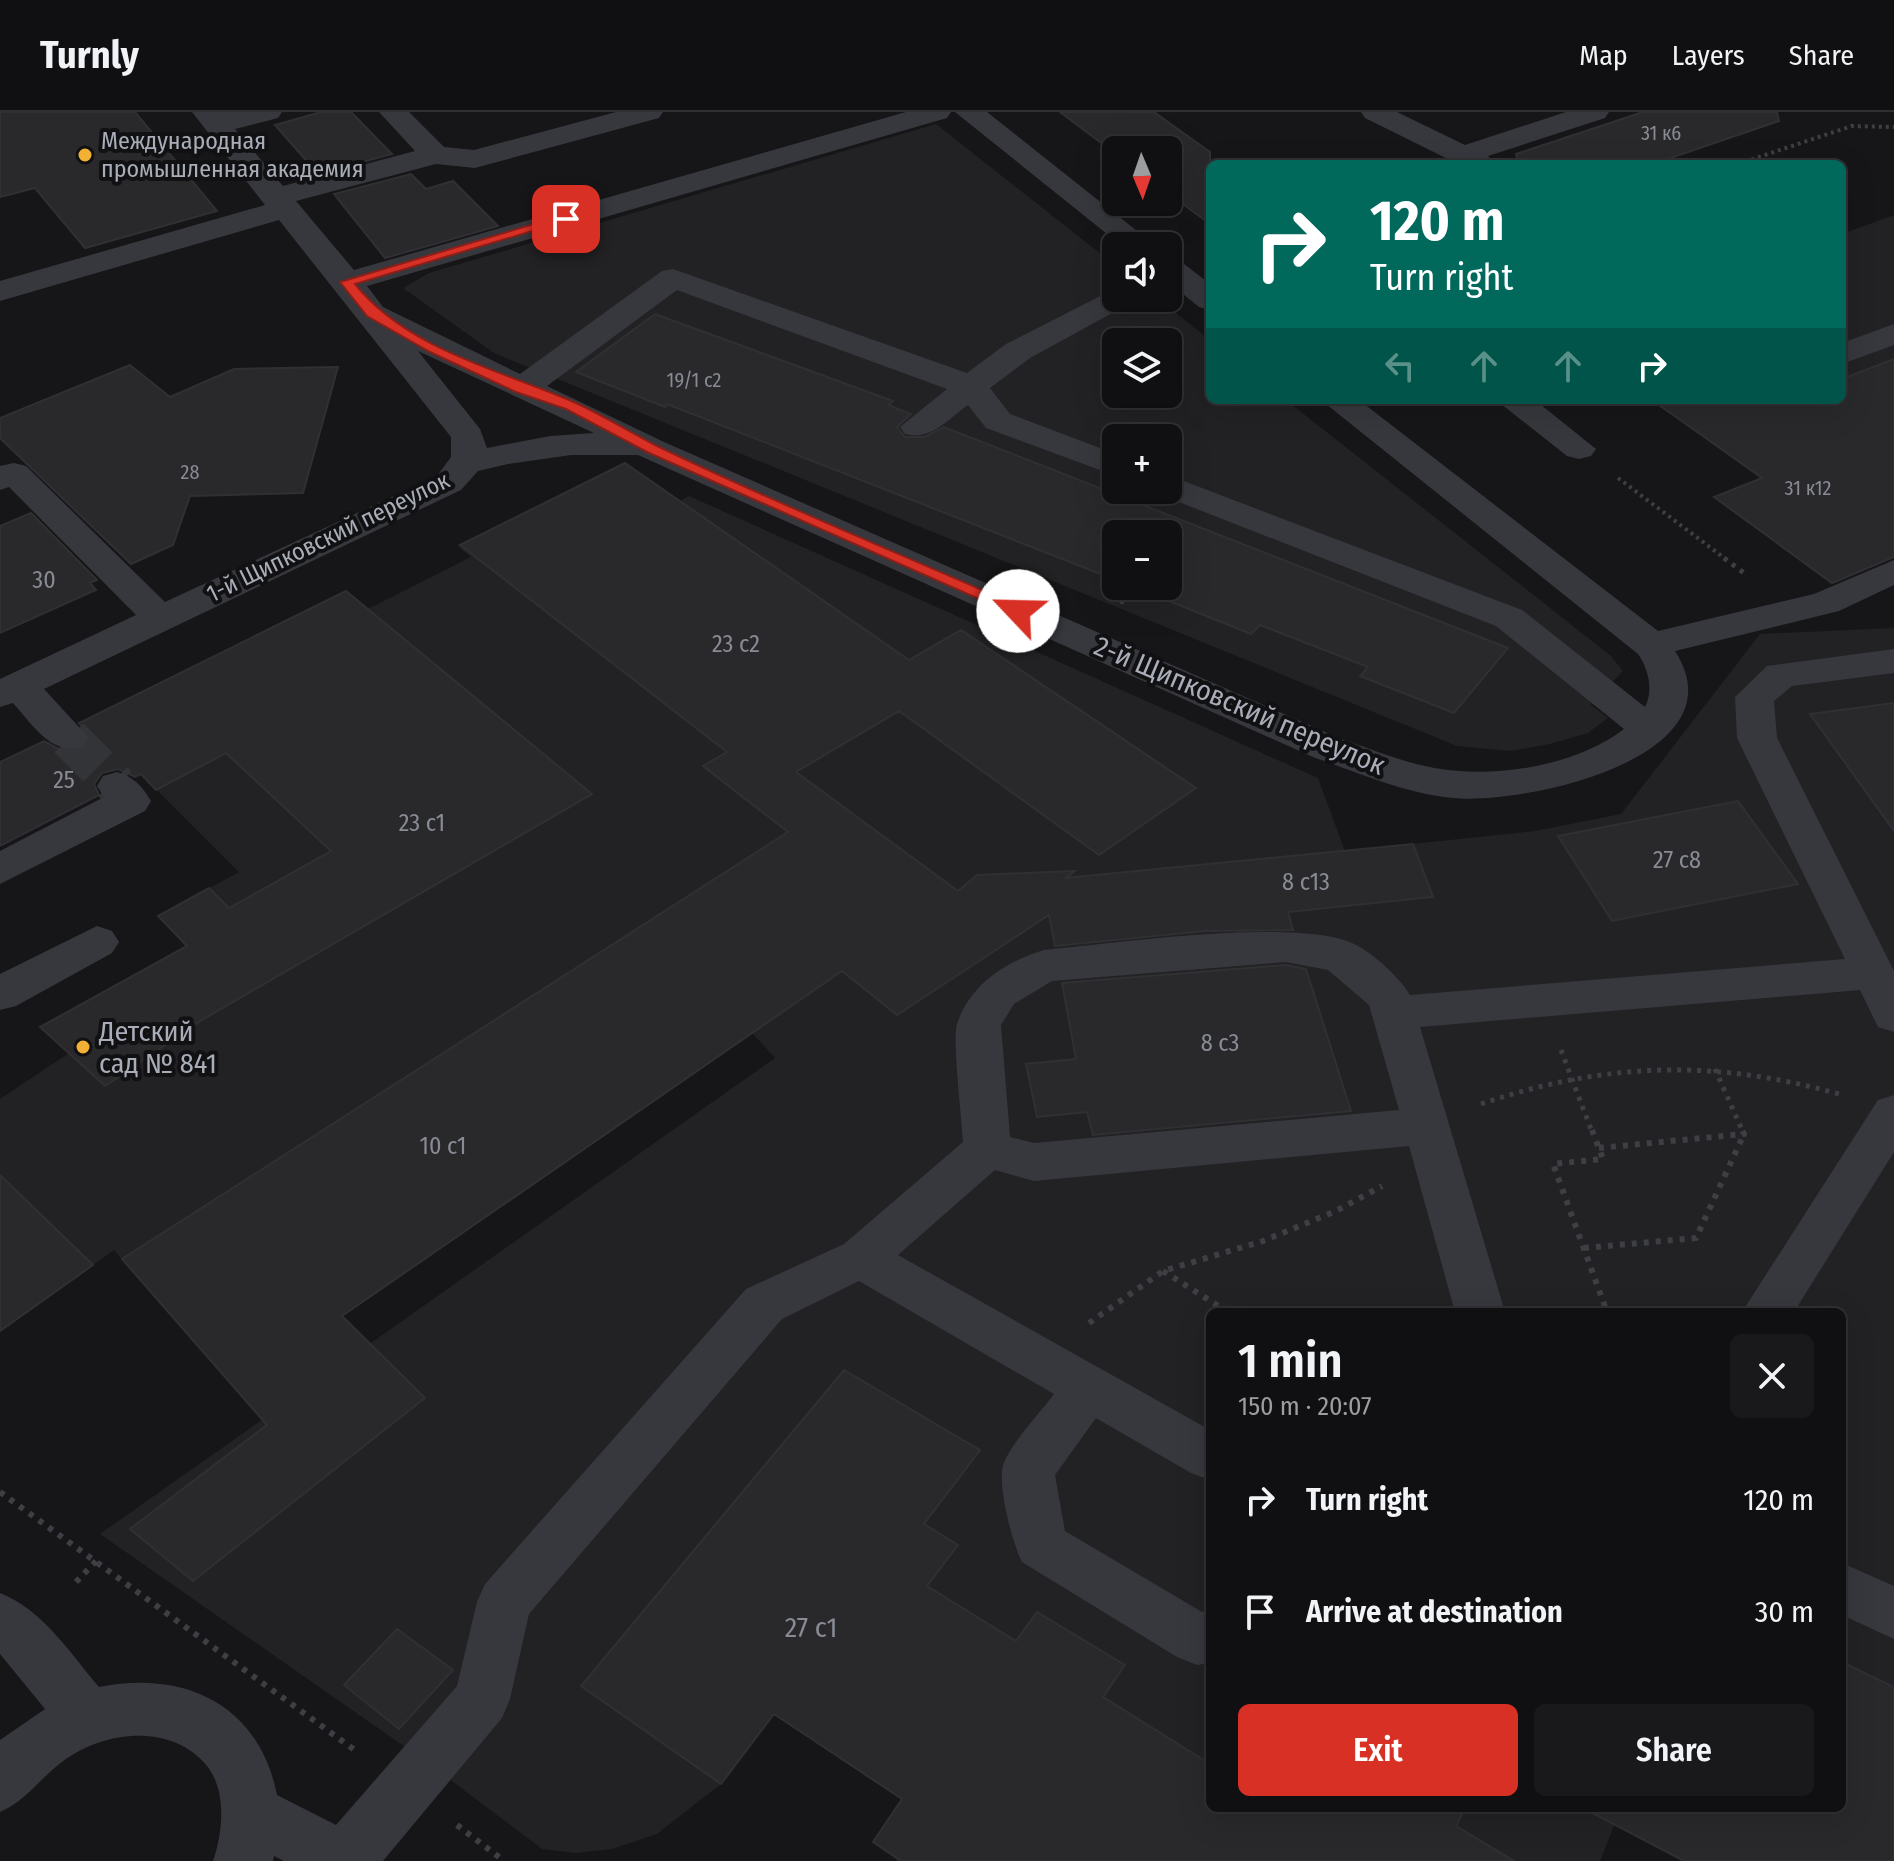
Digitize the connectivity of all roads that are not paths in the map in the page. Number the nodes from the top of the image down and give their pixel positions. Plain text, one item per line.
1 (268, 112) edge
2 (393, 112) edge
3 (649, 112) edge
4 (937, 112) edge
5 (969, 112) edge
6 (1375, 112) edge
7 (1595, 112) edge
8 (211, 118) edge
9 (435, 155) junction
10 (1473, 159) edge
11 (279, 204) junction
12 (1123, 232) edge
13 (1182, 281) edge
14 (347, 282) junction
15 (0, 291) edge
16 (1206, 297) edge
17 (1102, 306) edge
18 (371, 313) junction
19 (1894, 334) edge
20 (1846, 352) edge
21 (971, 386) junction
22 (521, 389) junction
23 (1343, 404) edge
24 (1518, 404) edge
25 (917, 427) dead end
26 (652, 449) junction
27 (1579, 449) road end
28 (1102, 461) edge
29 (467, 463) junction
30 (0, 479) edge
31 (1182, 491) edge
32 (1894, 571) edge
33 (161, 619) junction
34 (1651, 645) junction
35 (1894, 661) edge
36 (9, 690) edge
37 (1652, 727) junction
38 (69, 738) tunnel mouth
39 (117, 786) dead end
40 (0, 869) edge
41 (97, 942) dead end
42 (1873, 973) junction
43 (0, 994) edge
44 (1394, 1013) junction
45 (1894, 1015) edge
46 (1894, 1113) edge
47 (1427, 1126) junction
48 (987, 1149) junction
49 (861, 1258) junction
50 (1479, 1308) edge
51 (1770, 1308) edge
52 (1089, 1388) junction
53 (1206, 1455) edge
54 (1846, 1590) edge
55 (1894, 1613) edge
56 (0, 1619) edge
57 (1206, 1638) edge
58 (87, 1717) junction
59 (0, 1783) edge
60 (247, 1837) edge
61 (346, 1860) edge

1 - 8 street
2 - 9 street
3 - 9 street
4 - 14 street
5 - 12 street
6 - 10 street
7 - 10 street
8 - 11 street, 1-й Щипковский переулок
9 - 11 street
11 - 14 street, 1-й Щипковский переулок
11 - 15 street
13 - 16 street
14 - 18 street, 1-й Щипковский переулок
17 - 21 street
18 - 22 street, 2-й Щипковский переулок
18 - 29 street, 1-й Щипковский переулок
19 - 20 street
21 - 22 street
21 - 25 street
21 - 28 street
22 - 26 street, 2-й Щипковский переулок
23 - 34 street, 2-й Щипковский переулок
24 - 27 street
26 - 29 street, 2-й Щипковский переулок
26 - 37 street, 2-й Щипковский переулок
29 - 33 street, 1-й Щипковский переулок
30 - 33 street
31 - 37 street
32 - 34 street
33 - 36 street, 1-й Щипковский переулок
34 - 37 street, 2-й Щипковский переулок
35 - 42 street
36 - 38 street
39 - 40 street
41 - 43 street
42 - 44 street
42 - 45 street
44 - 47 street
44 - 48 street
46 - 51 street
47 - 48 street
47 - 50 street
48 - 49 street
49 - 52 street
49 - 61 street
52 - 53 street
52 - 57 street
54 - 55 street
56 - 58 street
58 - 59 street
58 - 60 street
60 - 61 street

